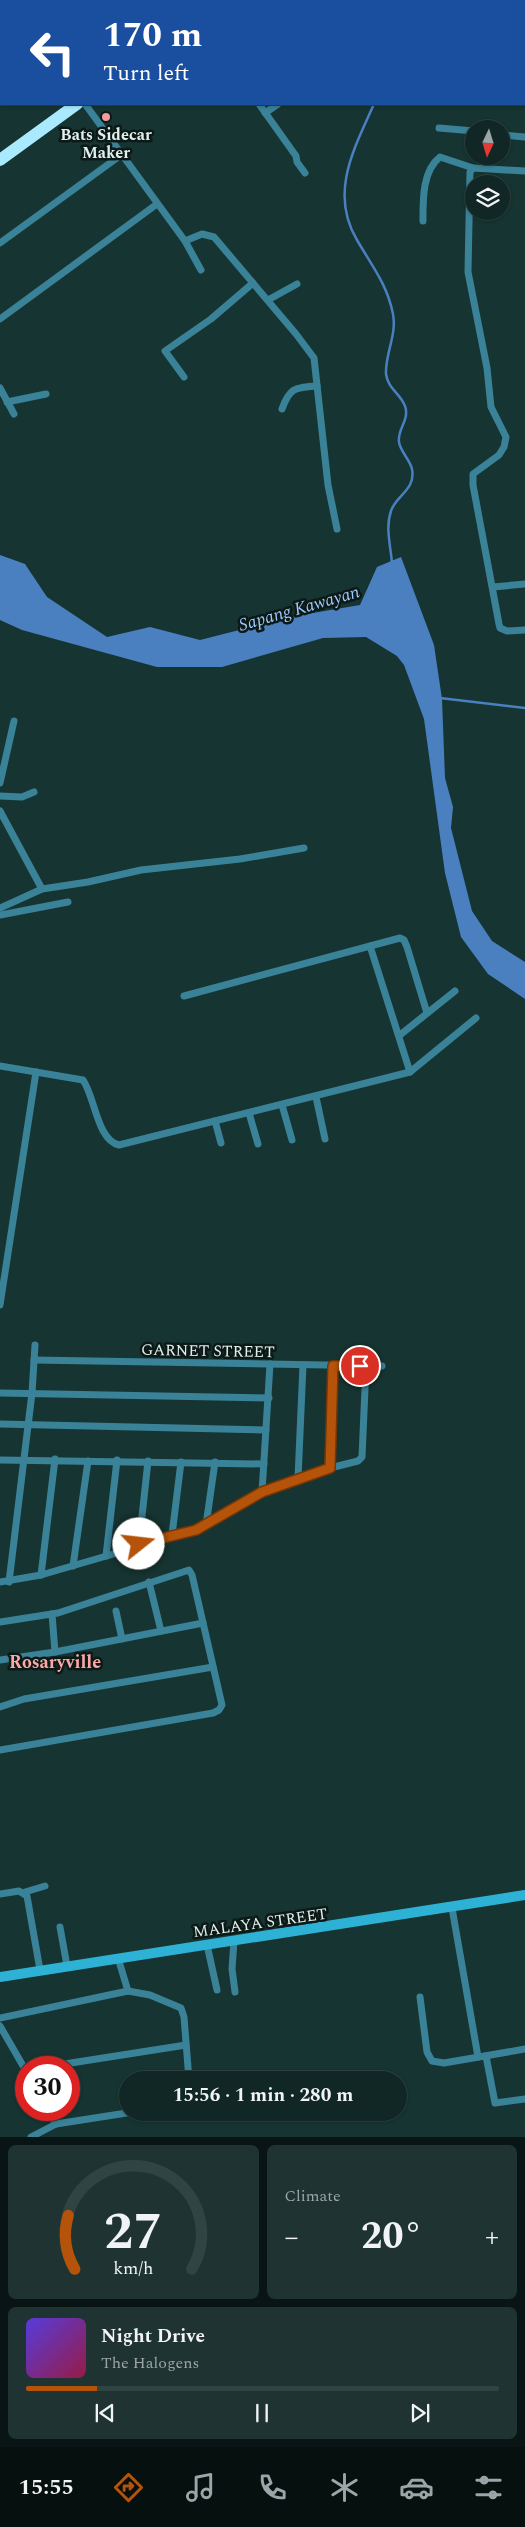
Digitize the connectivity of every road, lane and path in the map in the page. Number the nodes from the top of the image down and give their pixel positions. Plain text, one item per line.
1 (76, 105) edge
2 (86, 105) edge
3 (260, 105) edge
4 (277, 105) edge
5 (265, 113) junction
6 (439, 128) dead end
7 (465, 130) edge
8 (510, 135) edge
9 (525, 137) edge
10 (121, 155) junction
11 (0, 160) edge
12 (473, 168) junction
13 (525, 171) edge
14 (305, 173) dead end
15 (157, 204) junction
16 (423, 221) dead end
17 (185, 240) junction
18 (0, 243) edge
19 (200, 270) dead end
20 (253, 283) junction
21 (297, 284) dead end
22 (268, 300) junction
23 (0, 319) edge
24 (184, 377) dead end
25 (317, 386) junction
26 (0, 388) edge
27 (46, 394) dead end
28 (8, 402) junction
29 (282, 409) dead end
30 (14, 414) dead end
31 (337, 529) dead end
32 (525, 584) edge
33 (493, 588) junction
34 (525, 630) edge
35 (14, 721) dead end
36 (0, 783) edge
37 (34, 792) dead end
38 (0, 796) edge
39 (0, 811) edge
40 (304, 848) dead end
41 (42, 889) junction
42 (68, 902) dead end
43 (0, 908) edge
44 (0, 915) edge
45 (370, 946) junction
46 (455, 991) dead end
47 (184, 996) dead end
48 (427, 1013) junction
49 (476, 1018) dead end
50 (400, 1036) junction
51 (0, 1066) edge
52 (36, 1072) junction
53 (410, 1072) junction
54 (316, 1097) junction
55 (282, 1105) junction
56 (249, 1113) junction
57 (215, 1121) junction
58 (325, 1138) dead end
59 (292, 1140) dead end
60 (221, 1143) dead end
61 (258, 1144) dead end
62 (0, 1305) edge
63 (35, 1345) dead end
64 (34, 1360) junction
65 (270, 1364) junction
66 (303, 1365) junction
67 (333, 1366) junction
68 (366, 1366) junction
69 (382, 1366) dead end
70 (0, 1393) edge
71 (32, 1393) junction
72 (268, 1398) junction
73 (0, 1424) edge
74 (27, 1424) junction
75 (266, 1430) junction
76 (0, 1460) edge
77 (23, 1460) junction
78 (55, 1460) junction
79 (117, 1460) junction
80 (88, 1461) junction
81 (148, 1461) junction
82 (181, 1462) junction
83 (215, 1462) junction
84 (264, 1464) junction
85 (330, 1468) junction
86 (298, 1478) junction
87 (262, 1492) junction
88 (206, 1525) junction
89 (172, 1535) junction
90 (139, 1544) junction
91 (106, 1556) junction
92 (73, 1566) junction
93 (41, 1575) junction
94 (0, 1582) edge
95 (9, 1582) junction
96 (149, 1582) junction
97 (116, 1611) dead end
98 (52, 1614) junction
99 (0, 1622) edge
100 (203, 1623) junction
101 (161, 1631) junction
102 (122, 1639) junction
103 (55, 1652) junction
104 (0, 1660) edge
105 (213, 1667) junction
106 (0, 1707) edge
107 (0, 1750) edge
108 (45, 1886) dead end
109 (25, 1892) junction
110 (0, 1894) edge
111 (525, 1895) edge
112 (452, 1908) junction
113 (60, 1927) dead end
114 (234, 1941) junction
115 (207, 1945) junction
116 (118, 1958) junction
117 (67, 1966) junction
118 (40, 1970) junction
119 (0, 1977) edge
120 (217, 1990) dead end
121 (128, 1991) junction
122 (235, 1992) dead end
123 (420, 1997) dead end
124 (0, 2018) edge
125 (0, 2026) edge
126 (186, 2045) junction
127 (525, 2049) edge
128 (18, 2056) edge
129 (482, 2056) junction
130 (80, 2062) edge
131 (188, 2071) edge
132 (525, 2099) edge
133 (119, 2114) edge
134 (54, 2121) edge
135 (56, 2124) junction
136 (31, 2137) edge

1 - 11 highway
2 - 10 street
3 - 5 street
4 - 5 street
5 - 14 street
6 - 7 street
8 - 9 street
10 - 15 street
10 - 18 street
12 - 13 street
12 - 16 street
12 - 33 street
15 - 17 street
15 - 23 street
17 - 19 street
17 - 20 street
20 - 22 street
20 - 24 street
21 - 22 street
22 - 25 street
25 - 29 street
25 - 31 street
26 - 28 street
27 - 28 street
28 - 30 street
32 - 33 street
33 - 34 street
35 - 36 street
37 - 38 street
39 - 41 street
40 - 41 street
41 - 43 street
42 - 44 street
45 - 47 street
45 - 48 street
45 - 50 street
46 - 48 street
48 - 50 street
49 - 53 street
50 - 53 street
51 - 52 street
52 - 57 street
52 - 62 street
53 - 54 street
54 - 55 street
54 - 58 street
55 - 56 street
55 - 59 street
56 - 57 street
56 - 61 street
57 - 60 street
63 - 64 street
64 - 65 street, GARNET STREET
64 - 71 street
65 - 66 street, GARNET STREET
65 - 72 street
66 - 67 street, GARNET STREET
66 - 86 street
67 - 68 street, GARNET STREET
67 - 85 street
68 - 69 street, GARNET STREET
68 - 85 street
70 - 71 street
71 - 72 street
71 - 74 street
72 - 75 street
73 - 74 street
74 - 75 street
74 - 77 street
75 - 84 street
76 - 77 street
77 - 78 street
77 - 95 street
78 - 80 street
78 - 93 street
79 - 80 street
79 - 81 street
79 - 91 street
80 - 92 street
81 - 82 street
81 - 90 street
82 - 83 street
82 - 89 street
83 - 84 street
83 - 88 street
84 - 87 street
85 - 86 street
86 - 87 street
87 - 88 street
88 - 89 street
89 - 90 street
90 - 91 street
91 - 92 street
92 - 93 street
93 - 95 street
94 - 95 street
96 - 98 street
96 - 100 street
96 - 101 street
97 - 102 street
98 - 99 street
98 - 103 street
100 - 101 street
100 - 105 street
101 - 102 street
102 - 103 street
103 - 104 street
105 - 106 street
105 - 107 street
108 - 109 street
109 - 110 street
109 - 118 street
111 - 112 street, MALAYA STREET
112 - 114 street, MALAYA STREET
112 - 129 street
113 - 117 street
114 - 115 street, MALAYA STREET
114 - 122 street
115 - 116 street, MALAYA STREET
115 - 120 street
116 - 117 street, MALAYA STREET
116 - 121 street
117 - 118 street, MALAYA STREET
118 - 119 street, MALAYA STREET
121 - 124 street
121 - 126 street
123 - 129 street
125 - 128 street
126 - 130 street
126 - 131 street
127 - 129 street
129 - 132 street
133 - 135 street
134 - 135 street
135 - 136 street

